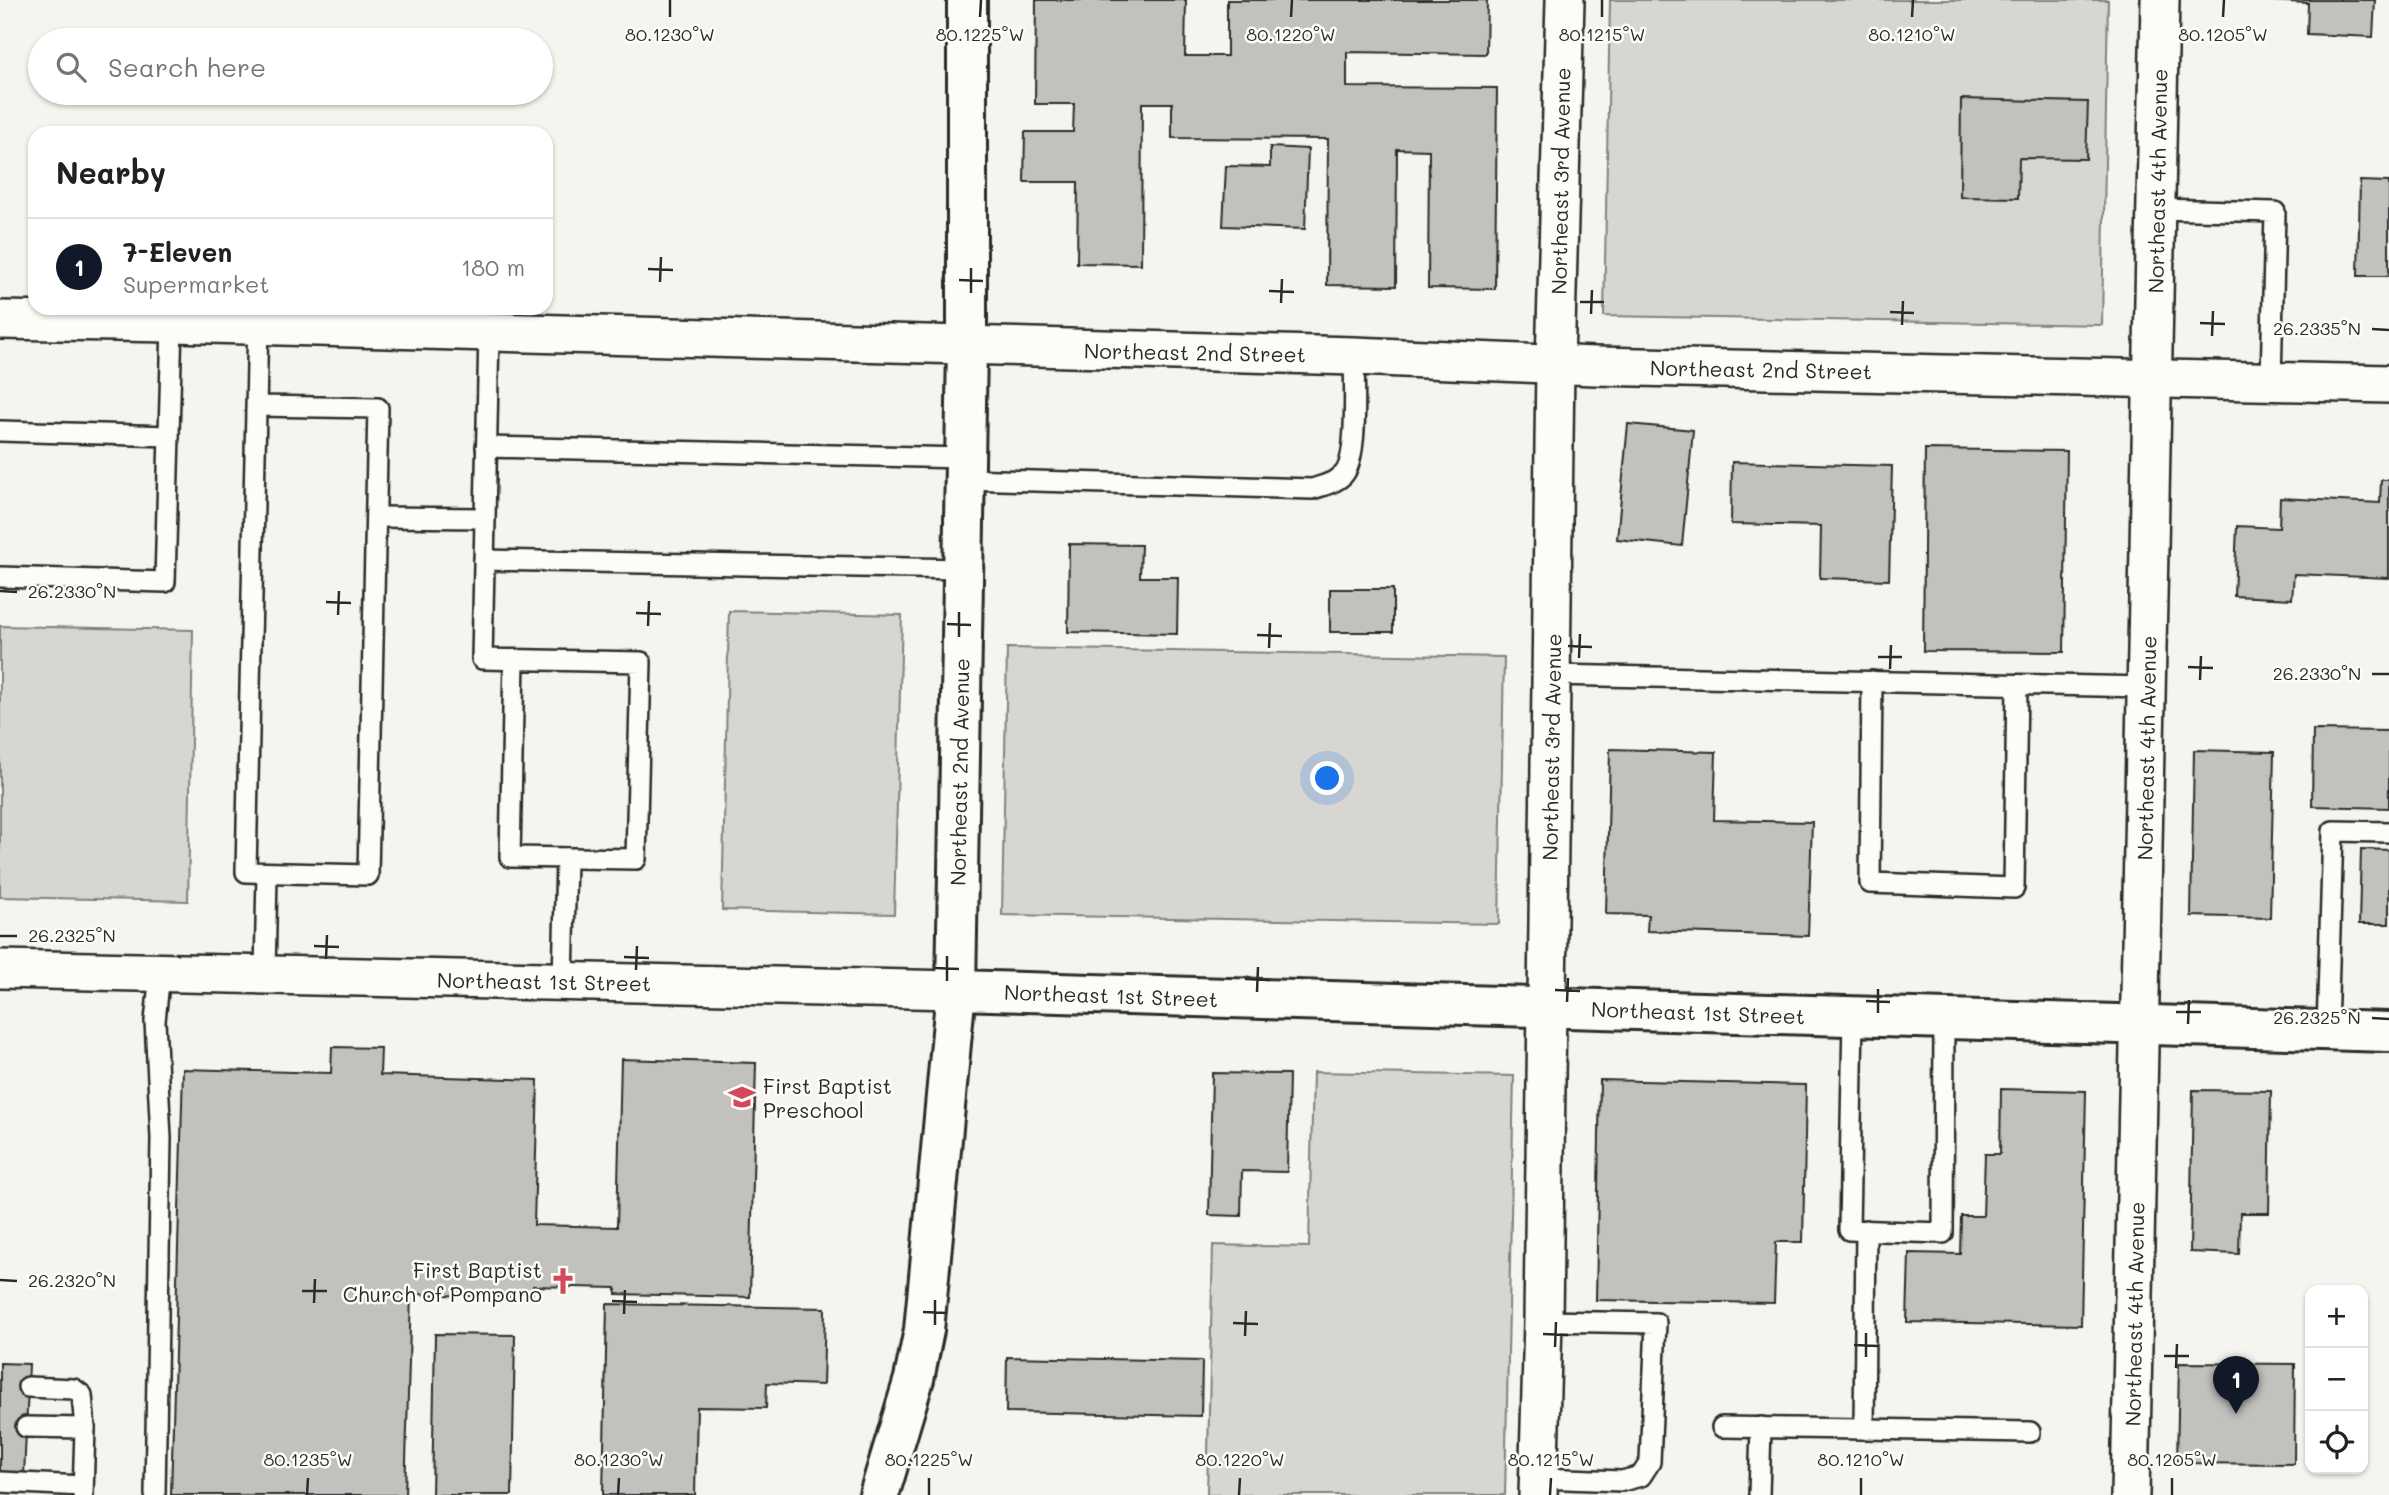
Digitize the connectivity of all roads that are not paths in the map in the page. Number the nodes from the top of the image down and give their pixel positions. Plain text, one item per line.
1 (967, 0) edge
2 (1565, 0) edge
3 (2160, 0) edge
4 (2156, 209) junction
5 (258, 316) edge
6 (0, 320) edge
7 (172, 323) junction
8 (489, 332) junction
9 (967, 346) junction
10 (1354, 356) junction
11 (1555, 364) junction
12 (2153, 378) junction
13 (2271, 381) junction
14 (2389, 384) edge
15 (256, 406) junction
16 (0, 431) edge
17 (169, 436) junction
18 (486, 447) junction
19 (964, 468) junction
20 (376, 517) junction
21 (485, 518) junction
22 (484, 560) junction
23 (963, 569) junction
24 (0, 577) edge
25 (514, 660) junction
26 (1551, 675) junction
27 (1872, 681) junction
28 (2017, 685) junction
29 (2147, 687) junction
30 (2389, 832) edge
31 (566, 858) junction
32 (267, 873) junction
33 (0, 969) edge
34 (160, 973) junction
35 (265, 975) junction
36 (563, 981) junction
37 (956, 990) junction
38 (1547, 1007) junction
39 (1853, 1017) junction
40 (1944, 1019) junction
41 (2140, 1024) junction
42 (2327, 1030) junction
43 (2389, 1032) edge
44 (1866, 1230) junction
45 (1543, 1321) junction
46 (28, 1387) dead end
47 (26, 1427) dead end
48 (1722, 1427) dead end
49 (1761, 1427) junction
50 (85, 1428) junction
51 (1864, 1429) junction
52 (2030, 1432) dead end
53 (0, 1482) edge
54 (1538, 1487) edge
55 (83, 1491) edge
56 (155, 1495) edge
57 (879, 1495) edge
58 (1759, 1495) edge
59 (2130, 1495) edge

1 - 9 street, Northeast 2nd Avenue
2 - 11 street, Northeast 3rd Avenue
3 - 4 street, Northeast 4th Avenue
4 - 12 street, Northeast 4th Avenue
4 - 13 lane
5 - 7 street, Northeast 2nd Street
5 - 8 street, Northeast 2nd Street
5 - 15 lane
6 - 7 street, Northeast 2nd Street
7 - 17 lane
8 - 9 street, Northeast 2nd Street
8 - 18 lane
9 - 10 street, Northeast 2nd Street
9 - 19 street, Northeast 2nd Avenue
10 - 11 street, Northeast 2nd Street
10 - 19 lane
11 - 12 street, Northeast 2nd Street
11 - 26 street, Northeast 3rd Avenue
12 - 13 street, Northeast 2nd Street
12 - 29 street, Northeast 4th Avenue
13 - 14 street, Northeast 2nd Street
15 - 20 lane
15 - 32 lane
16 - 17 lane
17 - 24 lane
18 - 19 lane
18 - 21 lane
19 - 23 street, Northeast 2nd Avenue
20 - 21 lane
20 - 32 lane
21 - 22 lane
22 - 23 lane
22 - 25 lane
23 - 37 street, Northeast 2nd Avenue
25 - 31 lane
25 - 31 lane
26 - 27 lane
26 - 38 street, Northeast 3rd Avenue
27 - 28 lane
27 - 28 lane
28 - 29 lane
29 - 41 street, Northeast 4th Avenue
30 - 42 lane
31 - 36 lane
32 - 35 lane
33 - 34 street, Northeast 1st Street
34 - 35 street, Northeast 1st Street
34 - 56 lane
35 - 36 street, Northeast 1st Street
36 - 37 street, Northeast 1st Street
37 - 38 street, Northeast 1st Street
37 - 57 street, Northeast 2nd Avenue
38 - 39 street, Northeast 1st Street
38 - 45 street, Northeast 3rd Avenue
39 - 40 street, Northeast 1st Street
39 - 44 lane
40 - 41 street, Northeast 1st Street
40 - 44 lane
41 - 42 street, Northeast 1st Street
41 - 59 street, Northeast 4th Avenue
42 - 43 street, Northeast 1st Street
44 - 51 lane
45 - 54 street, Northeast 3rd Avenue
45 - 54 lane
46 - 50 lane
47 - 50 lane
48 - 49 lane
49 - 51 lane
49 - 58 lane
50 - 55 lane
51 - 52 lane
53 - 55 lane

